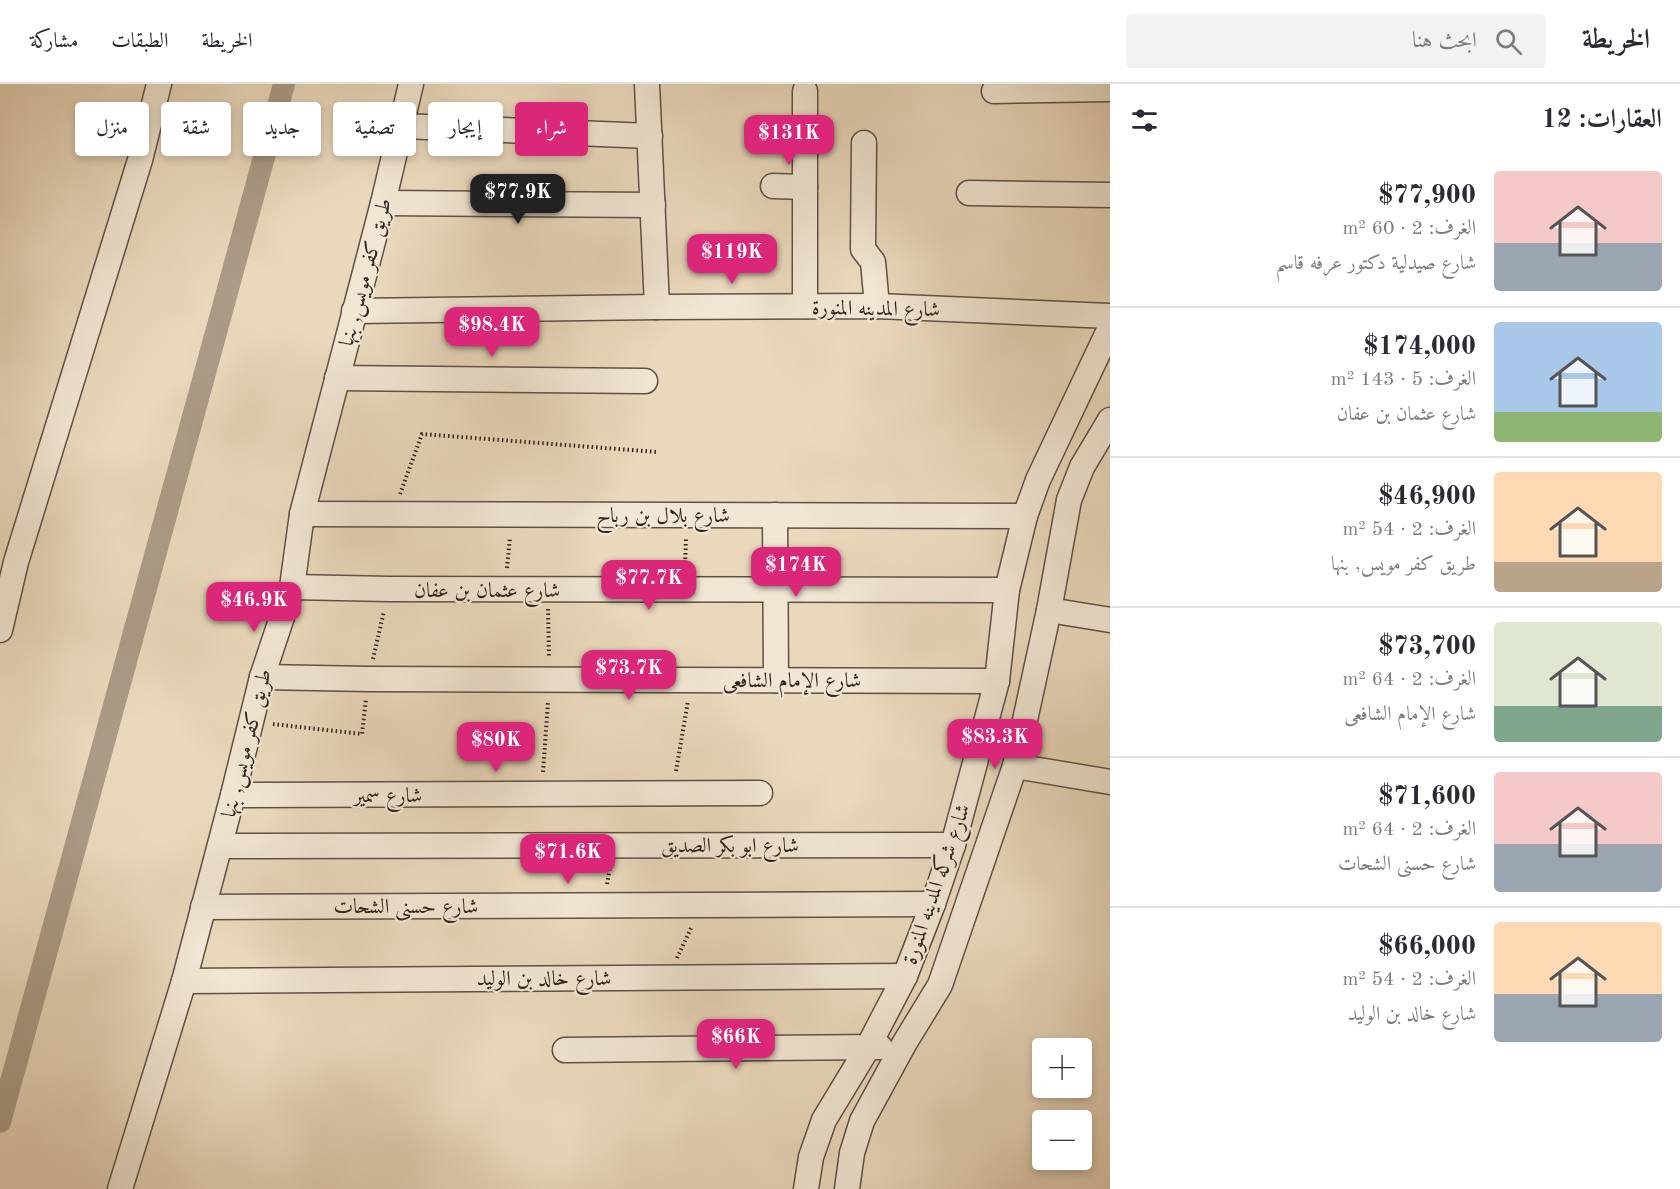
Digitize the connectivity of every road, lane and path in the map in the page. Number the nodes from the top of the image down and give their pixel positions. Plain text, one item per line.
1 (159, 84) edge
2 (411, 84) edge
3 (647, 84) edge
4 (1110, 89) edge
5 (994, 91) dead end
6 (805, 92) dead end
7 (407, 102) edge
8 (416, 127) edge
9 (650, 136) junction
10 (864, 143) dead end
11 (395, 156) edge
12 (773, 186) dead end
13 (805, 187) junction
14 (969, 193) dead end
15 (1110, 195) edge
16 (383, 203) junction
17 (653, 205) junction
18 (805, 306) junction
19 (877, 306) junction
20 (657, 307) junction
21 (354, 311) junction
22 (1110, 316) edge
23 (1110, 328) edge
24 (337, 378) junction
25 (645, 381) dead end
26 (1110, 420) edge
27 (657, 452) dead end
28 (1038, 480) junction
29 (1074, 483) junction
30 (302, 514) junction
31 (392, 515) junction
32 (513, 515) junction
33 (687, 515) junction
34 (775, 515) junction
35 (1025, 516) junction
36 (292, 587) junction
37 (389, 589) junction
38 (505, 590) junction
39 (547, 590) junction
40 (684, 590) junction
41 (775, 590) junction
42 (1007, 590) junction
43 (1049, 610) junction
44 (1110, 620) edge
45 (0, 630) edge
46 (262, 676) junction
47 (369, 679) junction
48 (549, 679) junction
49 (692, 680) junction
50 (776, 680) junction
51 (997, 681) junction
52 (251, 722) junction
53 (1015, 766) junction
54 (1110, 782) edge
55 (673, 793) junction
56 (760, 793) dead end
57 (542, 794) junction
58 (233, 795) junction
59 (953, 845) junction
60 (220, 846) junction
61 (933, 904) junction
62 (701, 905) junction
63 (203, 907) junction
64 (905, 976) junction
65 (668, 977) junction
66 (184, 981) junction
67 (904, 1044) junction
68 (867, 1049) junction
69 (565, 1050) dead end
70 (120, 1189) edge
71 (806, 1189) edge
72 (847, 1189) edge

1 - 45 street
2 - 7 street, طريق كفر مويس, بنها
3 - 9 street
4 - 5 street
6 - 13 street
8 - 9 street
9 - 17 street
10 - 19 street
11 - 16 street, طريق كفر مويس, بنها
12 - 13 street
13 - 18 street
14 - 15 street
16 - 17 street
16 - 21 street, طريق كفر مويس, بنها
17 - 20 street
18 - 19 street, شارع المدينه المنورة
18 - 20 street, شارع المدينه المنورة
19 - 22 street, شارع المدينه المنورة
20 - 21 street, شارع المدينه المنورة
21 - 24 street, طريق كفر مويس, بنها
23 - 28 street, شارع شركه المدينه المنورة
24 - 25 street
24 - 30 street, طريق كفر مويس, بنها
26 - 29 street, شارع شركه المدينه المنورة
27 - 31 path
28 - 29 street
28 - 35 street, شارع شركه المدينه المنورة
29 - 43 street, شارع شركه المدينه المنورة
30 - 31 street, شارع بلال بن رباح
30 - 36 street, طريق كفر مويس, بنها
31 - 32 street, شارع بلال بن رباح
32 - 33 street, شارع بلال بن رباح
32 - 38 path
33 - 34 street, شارع بلال بن رباح
33 - 40 path
34 - 35 street, شارع بلال بن رباح
34 - 41 street
35 - 42 street, شارع شركه المدينه المنورة
36 - 37 street, شارع عثمان بن عفان
36 - 46 street, طريق كفر مويس, بنها
37 - 38 street, شارع عثمان بن عفان
37 - 47 path
38 - 39 street, شارع عثمان بن عفان
39 - 40 street, شارع عثمان بن عفان
39 - 48 path
40 - 41 street, شارع عثمان بن عفان
41 - 42 street, شارع عثمان بن عفان
41 - 50 street
42 - 51 street, شارع شركه المدينه المنورة
43 - 44 street
43 - 53 street, شارع شركه المدينه المنورة
46 - 47 street, شارع الإمام الشافعى
46 - 52 street, طريق كفر مويس, بنها
47 - 48 street, شارع الإمام الشافعى
47 - 52 path
48 - 49 street, شارع الإمام الشافعى
48 - 57 path
49 - 50 street, شارع الإمام الشافعى
49 - 55 path
50 - 51 street, شارع الإمام الشافعى
51 - 59 street, شارع شركه المدينه المنورة
52 - 58 street, طريق كفر مويس, بنها
53 - 54 street
53 - 67 street, شارع شركه المدينه المنورة
55 - 56 street, شارع سمير
55 - 57 street, شارع سمير
57 - 58 street, شارع سمير
58 - 60 street, طريق كفر مويس, بنها
59 - 60 street, شارع ابو بكر الصديق
59 - 61 street, شارع شركه المدينه المنورة
60 - 63 street, طريق كفر مويس, بنها
61 - 62 street, شارع حسنى الشحات
61 - 64 street, شارع شركه المدينه المنورة
62 - 63 street, شارع حسنى الشحات
62 - 65 path
63 - 66 street, طريق كفر مويس, بنها
64 - 65 street, شارع خالد بن الوليد
64 - 68 street, شارع شركه المدينه المنورة
65 - 66 street, شارع خالد بن الوليد
66 - 70 street, طريق كفر مويس, بنها
67 - 68 street
67 - 72 street, شارع شركه المدينه المنورة
68 - 69 street
68 - 71 street, شارع شركه المدينه المنورة

